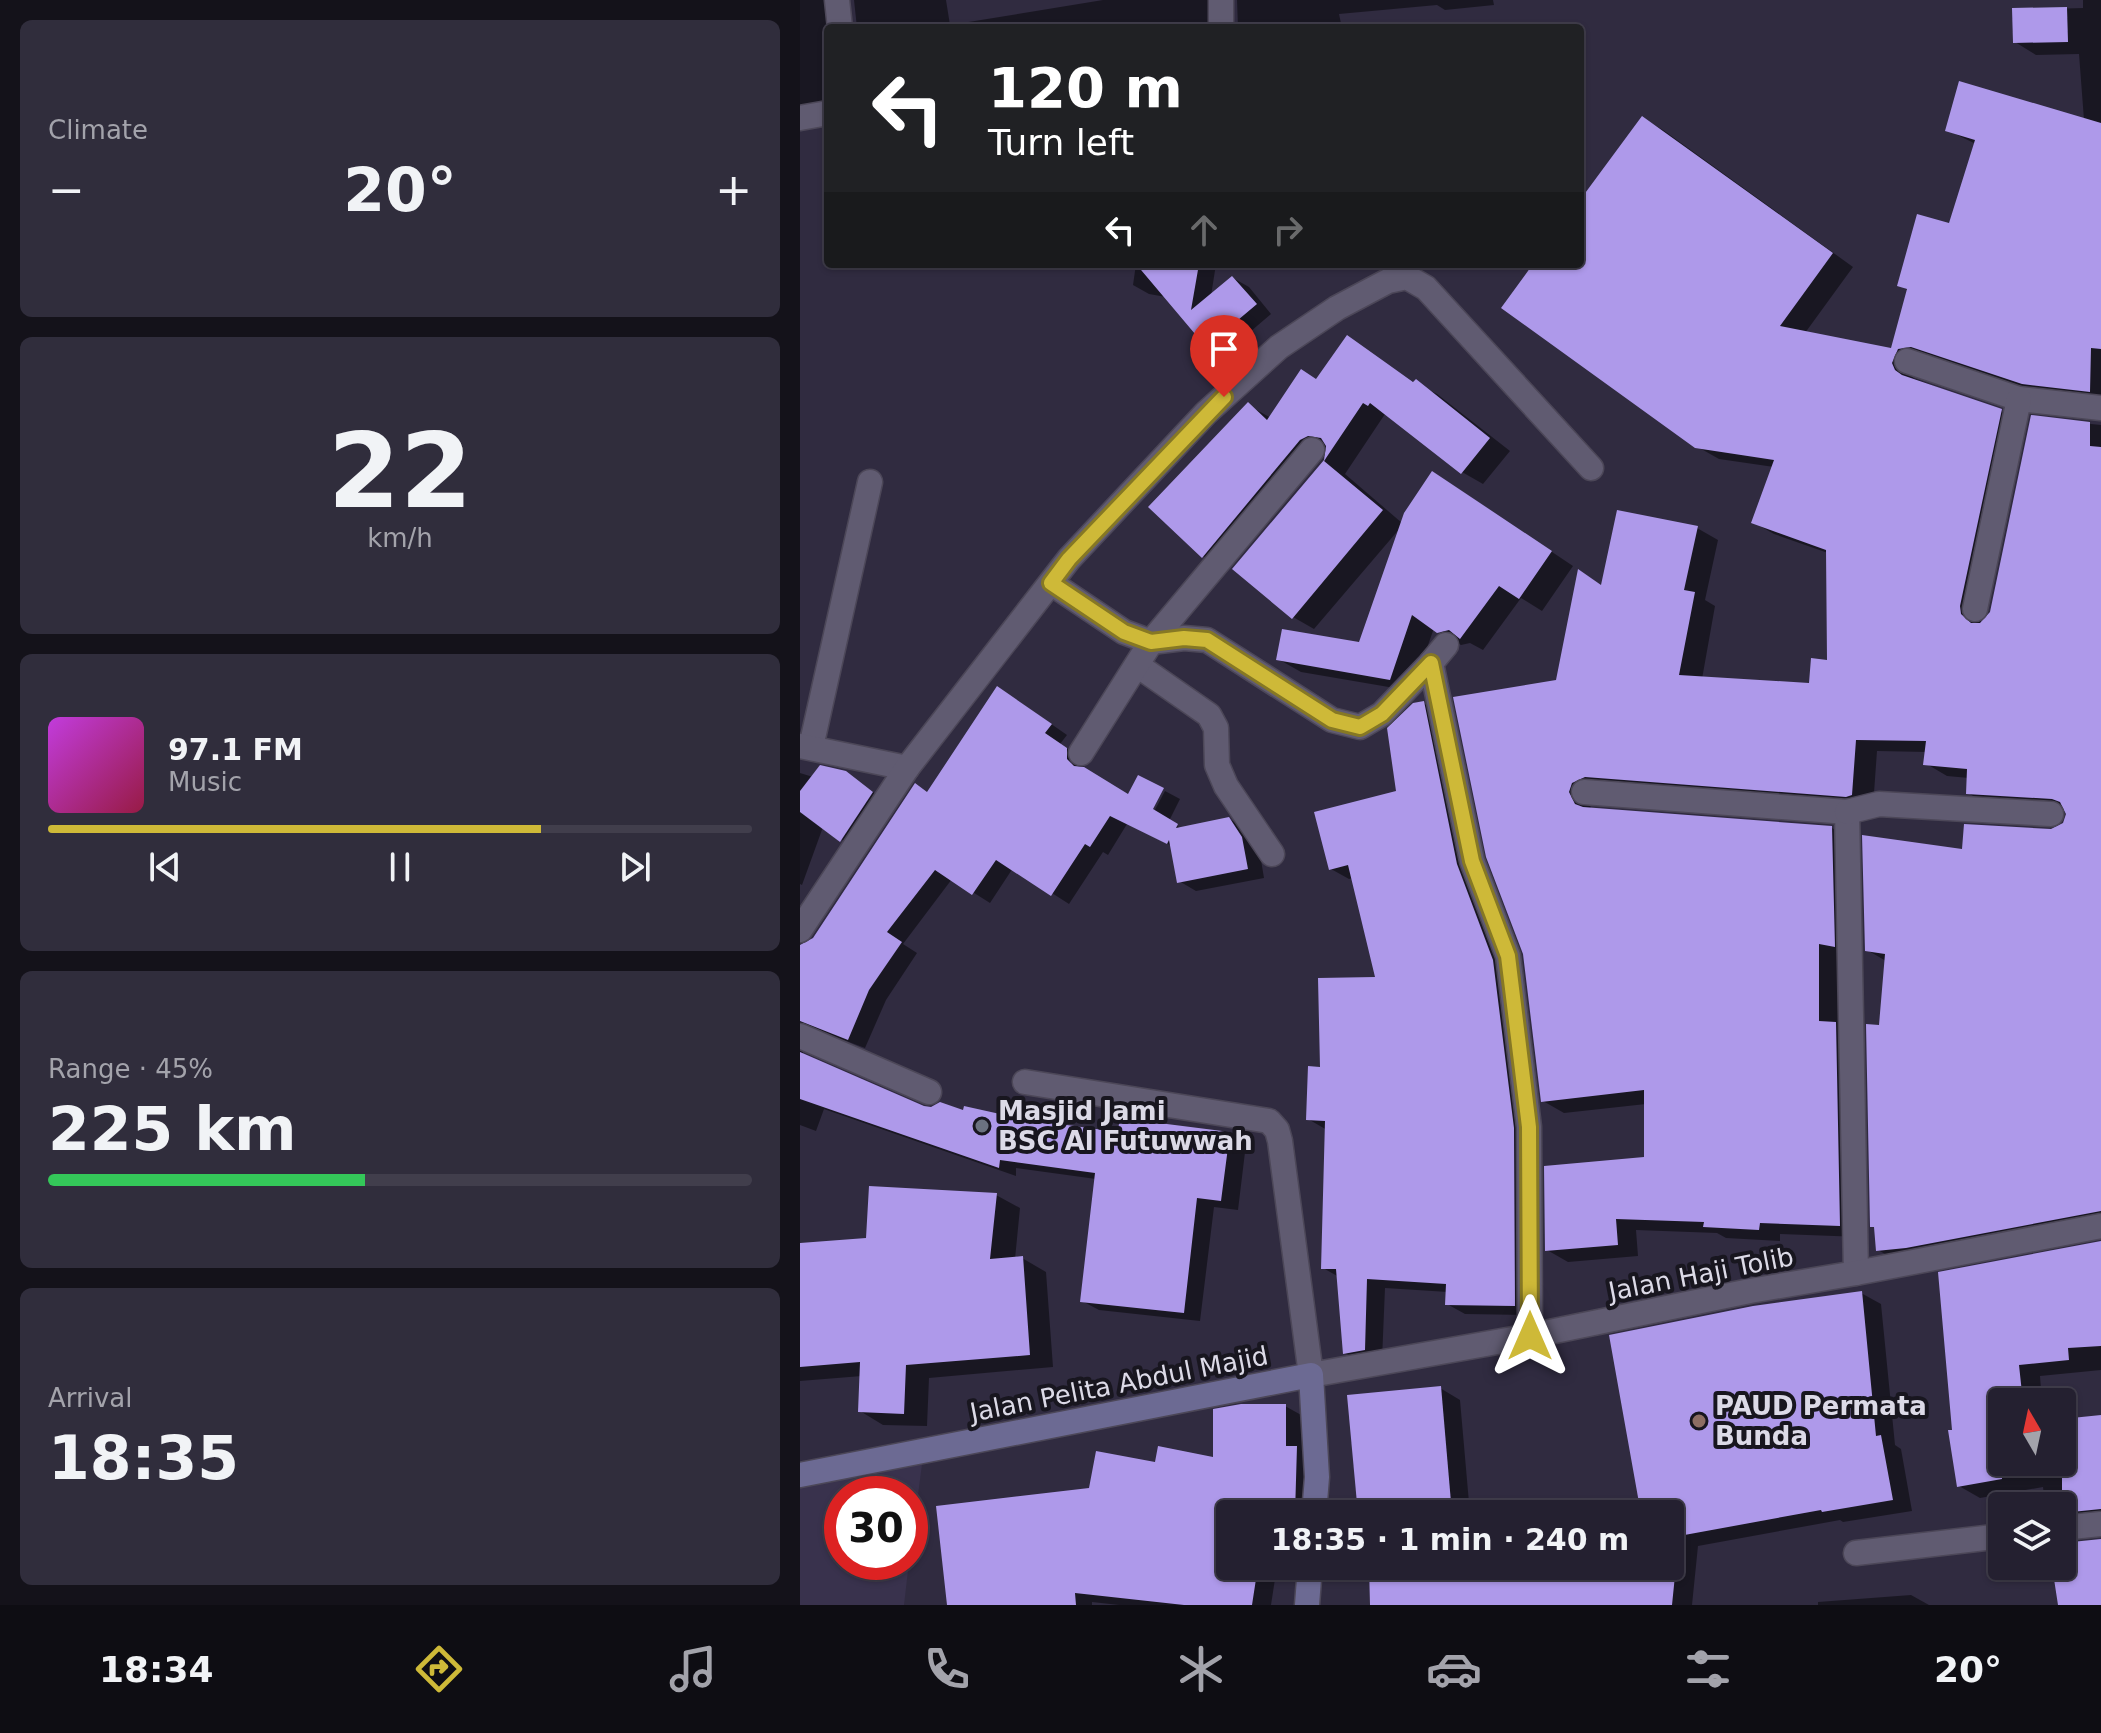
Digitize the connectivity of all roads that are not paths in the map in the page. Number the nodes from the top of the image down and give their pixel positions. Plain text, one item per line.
1 (837, 0) edge
2 (1221, 0) edge
3 (840, 24) edge
4 (1221, 24) edge
5 (824, 114) edge
6 (800, 118) edge
7 (1907, 361) dead end
8 (2019, 399) junction
9 (2101, 408) edge
10 (1312, 450) dead end
11 (1591, 468) dead end
12 (870, 482) dead end
13 (1051, 583) junction
14 (1975, 609) dead end
15 (1151, 642) junction
16 (1137, 665) junction
17 (806, 746) edge
18 (1081, 753) dead end
19 (907, 768) junction
20 (1584, 792) dead end
21 (1847, 812) junction
22 (2051, 814) dead end
23 (1272, 854) dead end
24 (800, 930) edge
25 (800, 1036) edge
26 (1025, 1082) dead end
27 (929, 1092) dead end
28 (2101, 1226) edge
29 (1856, 1273) junction
30 (1530, 1336) junction
31 (1311, 1375) junction
32 (800, 1475) edge
33 (1315, 1500) edge
34 (2101, 1524) edge
35 (2076, 1527) edge
36 (1988, 1538) edge
37 (1856, 1553) dead end
38 (1309, 1580) edge
39 (1307, 1605) edge

1 - 3 street
2 - 4 street
5 - 6 street
7 - 8 street
8 - 9 street
8 - 14 street
10 - 15 street
11 - 13 street
12 - 17 street
13 - 15 street
13 - 19 street
15 - 16 street
15 - 30 street
16 - 18 street
16 - 23 street
17 - 19 street
19 - 24 street
20 - 21 street
21 - 22 street
21 - 29 street
25 - 27 street
26 - 31 street
28 - 29 street, Jalan Haji Tolib
29 - 30 street, Jalan Haji Tolib
30 - 31 street, Jalan Haji Tolib
31 - 32 street, Jalan Pelita Abdul Majid
31 - 33 street
34 - 35 street
36 - 37 street
38 - 39 street

